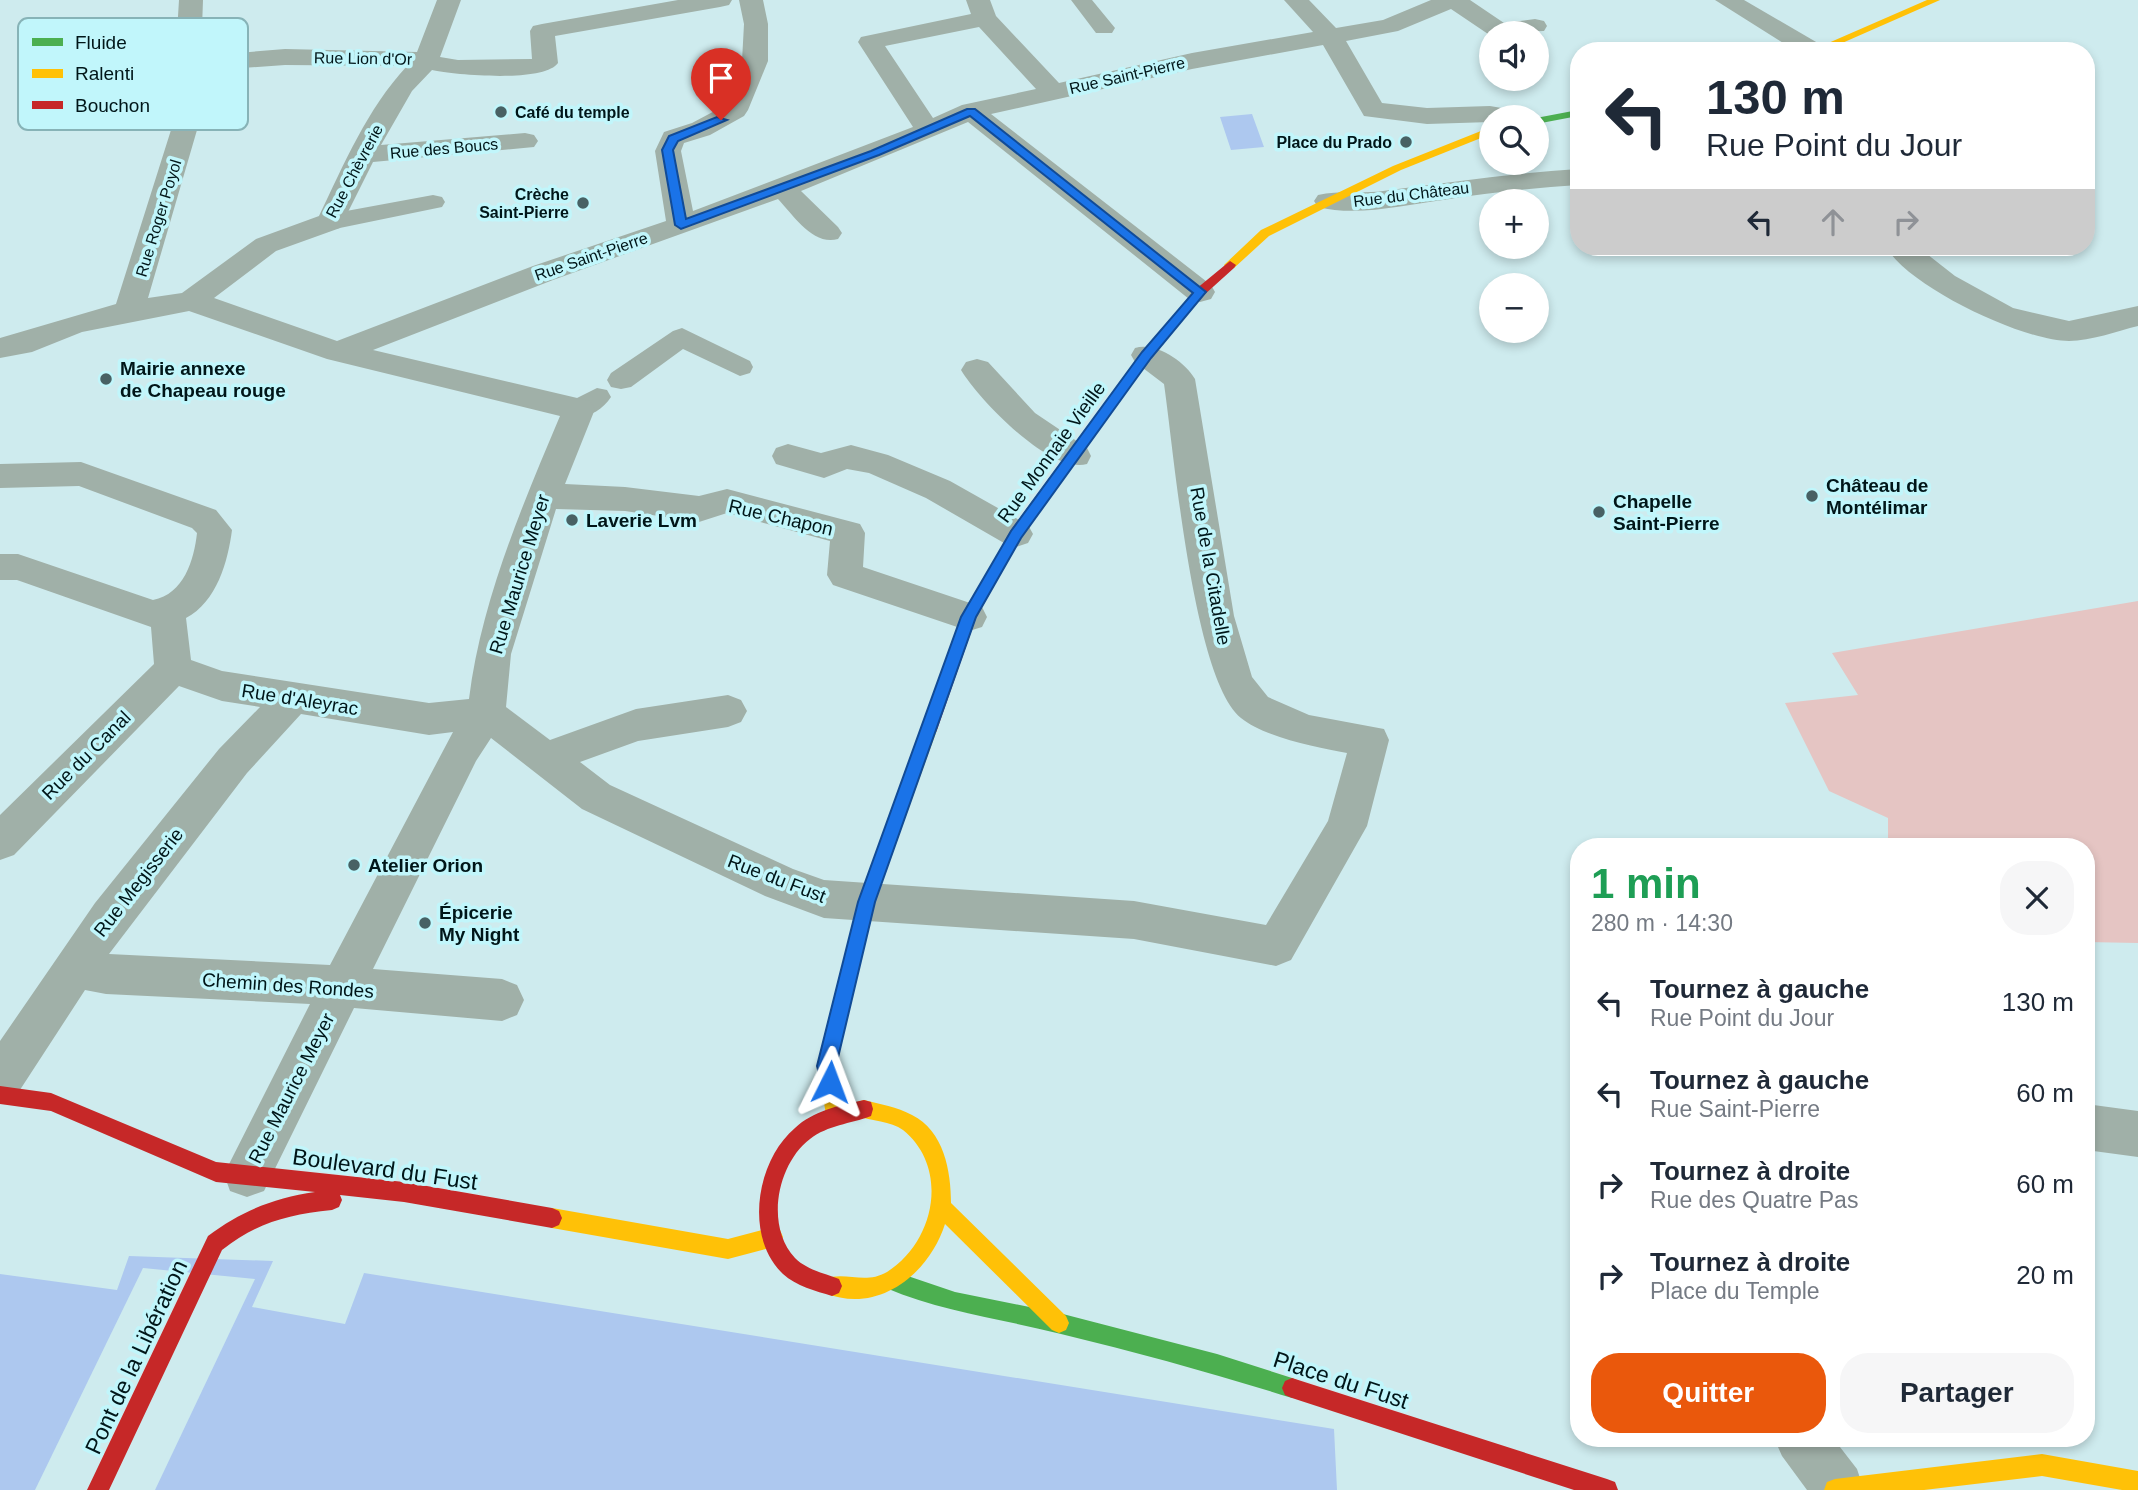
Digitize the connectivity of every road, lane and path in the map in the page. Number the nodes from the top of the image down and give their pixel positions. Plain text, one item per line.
1 (191, 0) edge
2 (449, 0) edge
3 (720, 0) edge
4 (751, 0) edge
5 (1082, 0) edge
6 (1296, 0) edge
7 (1453, 0) edge
8 (1727, 0) edge
9 (1935, 0) edge
10 (981, 9) edge
11 (189, 18) edge
12 (1484, 21) edge
13 (1104, 27) dead end
14 (1331, 37) junction
15 (1799, 42) edge
16 (1836, 42) edge
17 (248, 60) edge
18 (426, 61) junction
19 (1052, 92) junction
20 (971, 111) junction
21 (1479, 114) edge
22 (1570, 115) edge
23 (1549, 119) edge
24 (927, 128) junction
25 (184, 130) edge
26 (1479, 135) edge
27 (525, 141) dead end
28 (362, 155) junction
29 (1570, 178) edge
30 (782, 188) junction
31 (1328, 201) junction
32 (433, 202) dead end
33 (330, 222) junction
34 (681, 225) junction
35 (828, 233) dead end
36 (1911, 256) edge
37 (1200, 292) junction
38 (191, 300) junction
39 (130, 311) junction
40 (2138, 316) edge
41 (10, 347) edge
42 (338, 352) junction
43 (1146, 355) junction
44 (740, 367) dead end
45 (977, 370) dead end
46 (621, 380) dead end
47 (788, 456) dead end
48 (1075, 456) junction
49 (0, 476) edge
50 (543, 496) junction
51 (1016, 534) junction
52 (0, 567) edge
53 (168, 613) junction
54 (969, 617) junction
55 (173, 669) junction
56 (293, 697) junction
57 (728, 710) dead end
58 (486, 713) junction
59 (544, 759) junction
60 (0, 842) edge
61 (867, 902) junction
62 (1276, 946) joint
63 (74, 967) junction
64 (342, 988) junction
65 (502, 1000) dead end
66 (0, 1080) edge
67 (0, 1096) edge
68 (835, 1115) junction
69 (2095, 1128) edge
70 (2138, 1134) edge
71 (404, 1192) junction
72 (233, 1195) junction
73 (944, 1210) junction
74 (773, 1237) junction
75 (893, 1281) junction
76 (1059, 1323) junction
77 (1807, 1447) edge
78 (2138, 1482) edge
79 (1837, 1489) edge
80 (98, 1490) edge
81 (1606, 1490) edge

1 - 11 street, Rue Roger Poyol
2 - 18 street
3 - 18 street, Rue Lion d'Or
4 - 34 street
5 - 13 lane
6 - 14 street
7 - 12 street
7 - 14 street, Rue Saint-Pierre
8 - 15 street
9 - 16 main road
10 - 19 street
10 - 24 street
14 - 19 street, Rue Saint-Pierre
14 - 21 street
17 - 18 street, Rue Lion d'Or
18 - 28 street, Rue Chèvrerie
19 - 20 street, Rue Saint-Pierre
20 - 24 street, Rue Saint-Pierre
20 - 37 street
22 - 23 main road
24 - 30 street, Rue Saint-Pierre
25 - 39 street, Rue Roger Poyol
26 - 31 main road, Rue Monnaie Vieille
27 - 28 street, Rue des Boucs
28 - 33 street, Rue Chèvrerie
29 - 31 street, Rue du Château
30 - 34 street, Rue Saint-Pierre
30 - 35 street
31 - 37 main road, Rue Monnaie Vieille
32 - 33 lane
33 - 38 street, Rue Chèvrerie
34 - 42 street, Rue Saint-Pierre
36 - 40 street
37 - 43 main road, Rue Monnaie Vieille
38 - 39 street
38 - 42 street, Rue Maurice Meyer
39 - 41 street
42 - 50 street, Rue Maurice Meyer
43 - 48 main road, Rue Monnaie Vieille
43 - 62 street, Rue de la Citadelle
44 - 46 lane
45 - 48 street
47 - 51 street
48 - 51 main road, Rue Monnaie Vieille
49 - 53 street
50 - 54 street, Rue Chapon
50 - 58 street, Rue Maurice Meyer
51 - 54 main road, Rue Monnaie Vieille
52 - 53 street
53 - 55 street
54 - 61 main road, Rue Monnaie Vieille
55 - 56 street, Rue d'Aleyrac
55 - 60 street, Rue du Canal
56 - 58 street, Rue d'Aleyrac
56 - 63 street, Rue Megisserie
57 - 59 street
58 - 59 street, Rue du Fust
58 - 64 street, Rue Maurice Meyer
59 - 61 street, Rue du Fust
61 - 62 street, Rue du Fust
61 - 68 main road, Rue Monnaie Vieille
63 - 64 street, Chemin des Rondes
63 - 66 street, Rue Megisserie
64 - 65 street, Chemin des Rondes
64 - 72 street, Rue Maurice Meyer
67 - 72 main road, Boulevard du Fust
68 - 73 main road
68 - 74 main road
69 - 70 street
71 - 72 main road, Boulevard du Fust
71 - 72 main road
71 - 74 main road, Boulevard du Fust
72 - 80 main road, Pont de la Libération
73 - 75 main road
73 - 76 main road, Place du Fust
74 - 75 main road
75 - 76 main road, Place du Fust
76 - 81 main road, Place du Fust
77 - 79 street
78 - 79 main road

